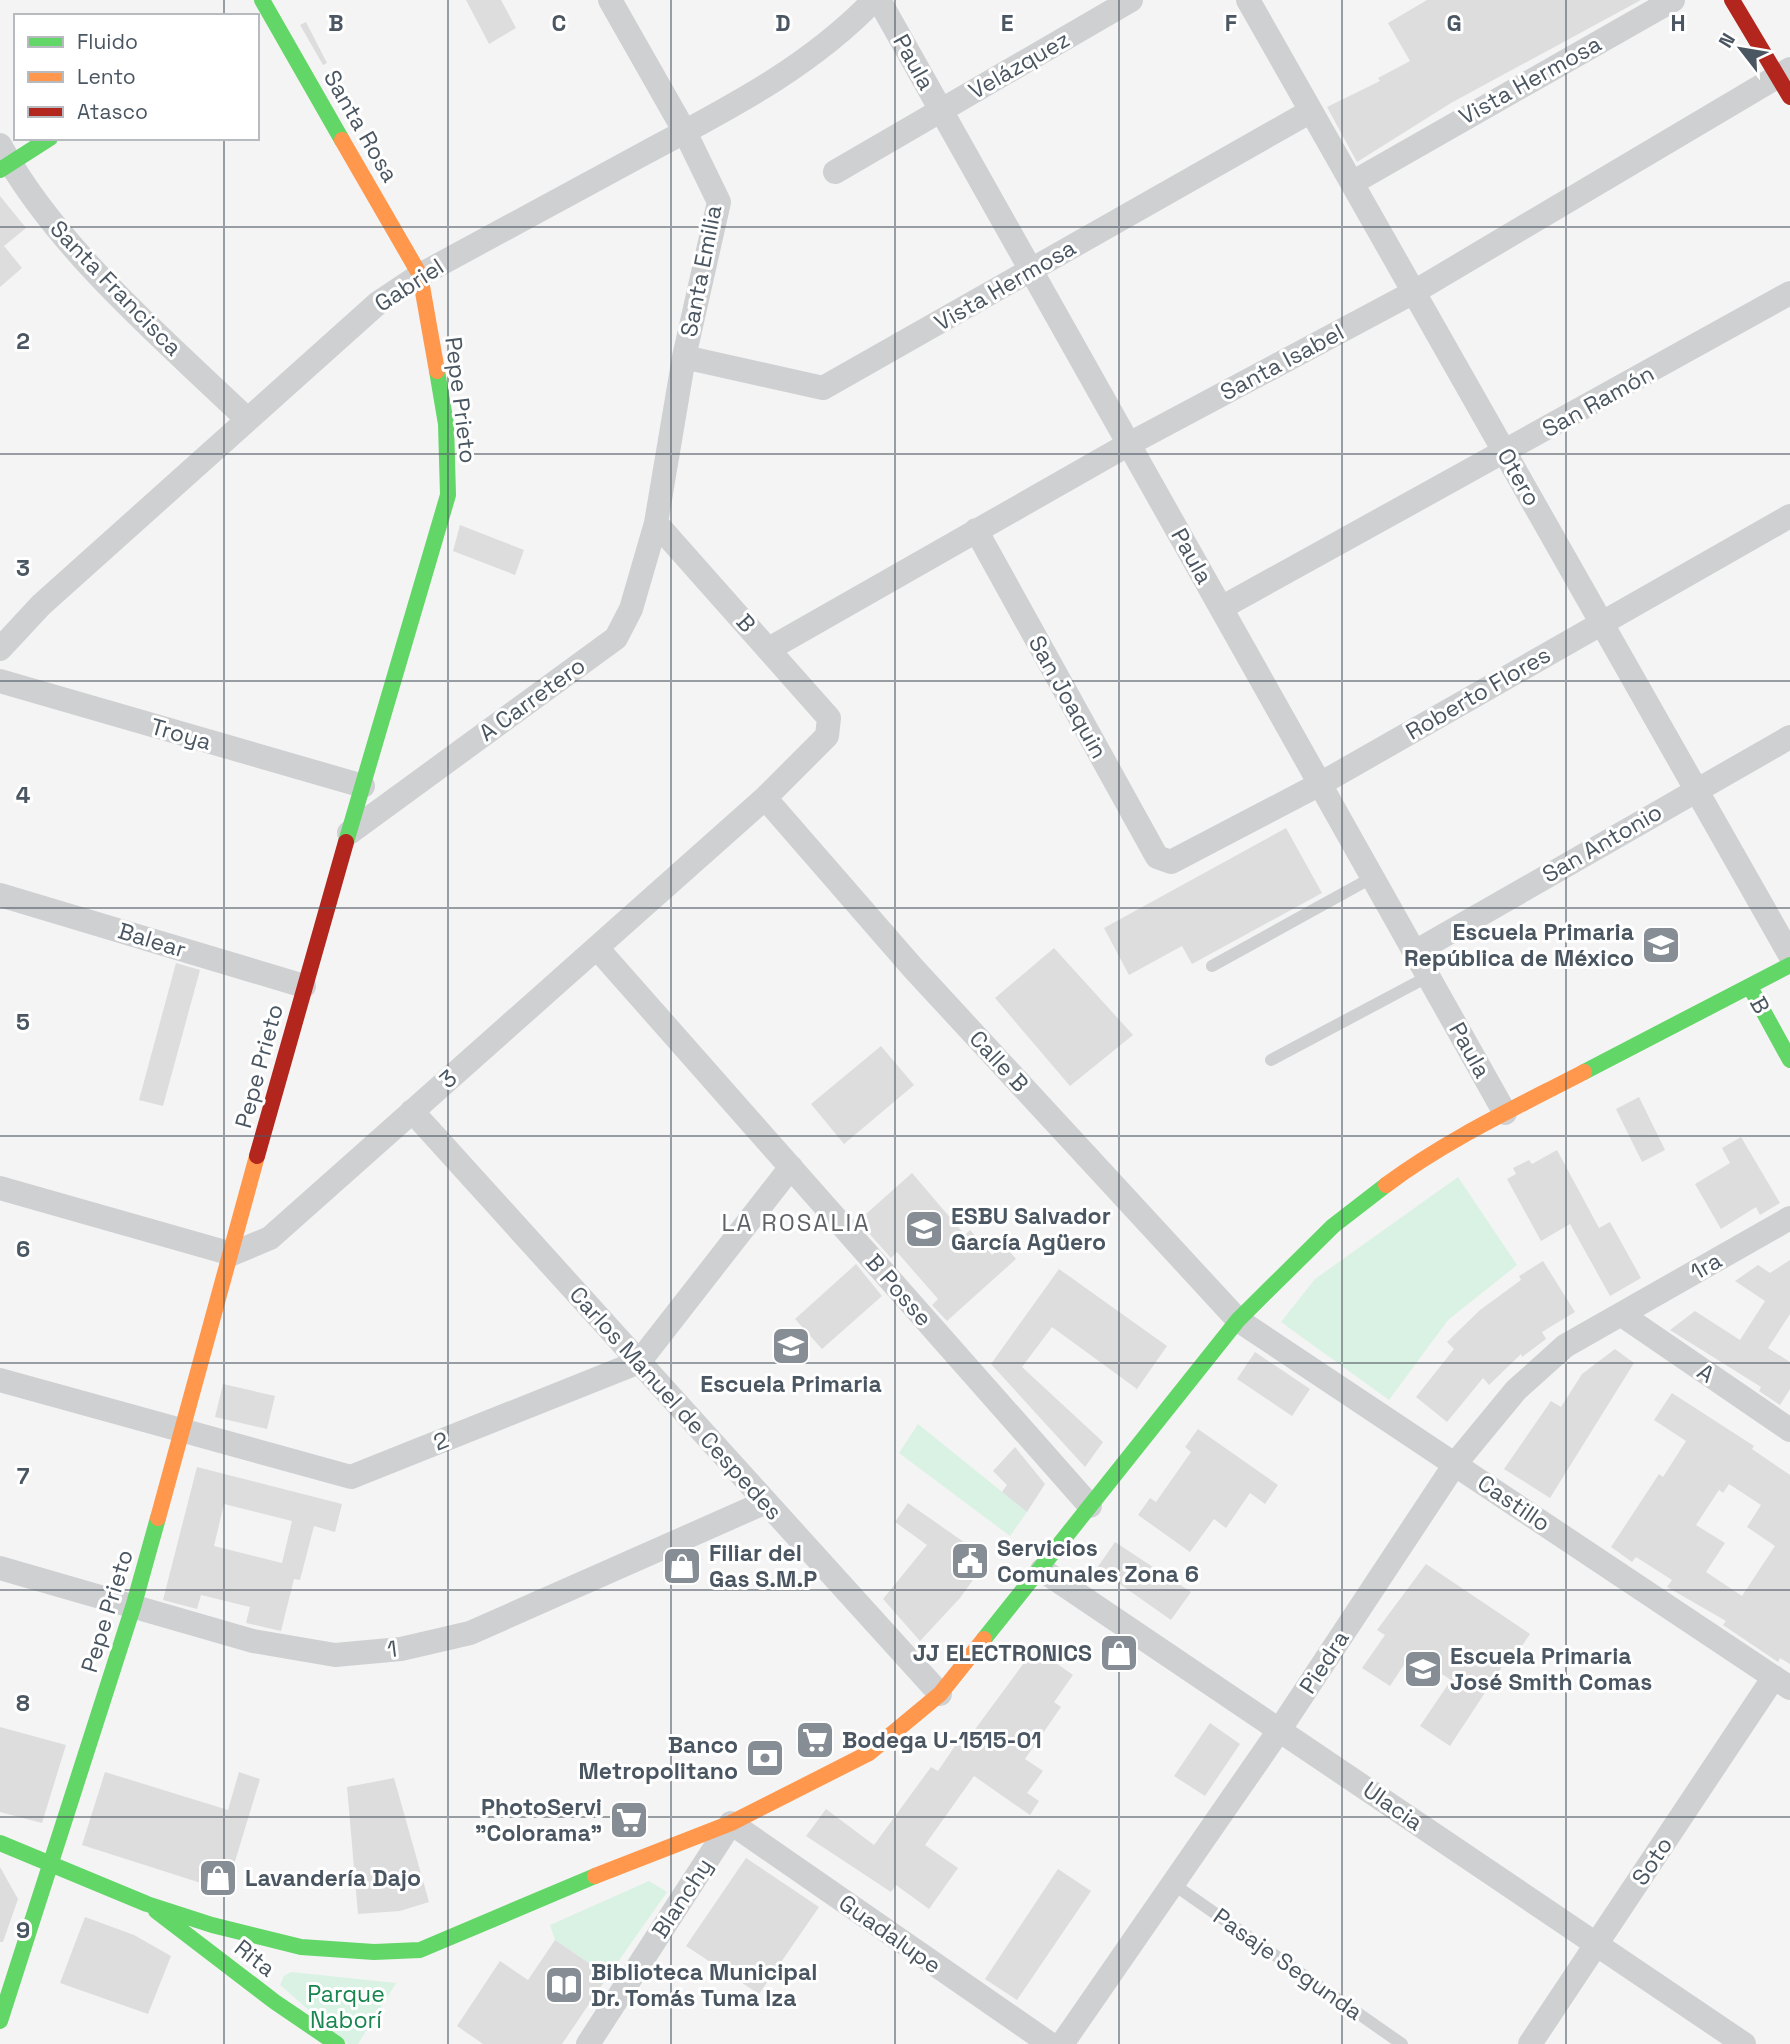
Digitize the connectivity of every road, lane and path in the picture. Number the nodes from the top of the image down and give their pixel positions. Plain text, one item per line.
1 (610, 0) edge
2 (877, 0) edge
3 (1131, 0) edge
4 (1248, 0) edge
5 (1673, 0) edge
6 (1732, 0) edge
7 (267, 10) edge
8 (1784, 72) edge
9 (1790, 97) edge
10 (941, 110) junction
11 (1311, 111) junction
12 (685, 132) junction
13 (46, 140) edge
14 (3, 159) edge
15 (835, 172) dead end
16 (1352, 183) junction
17 (1031, 270) junction
18 (420, 275) junction
19 (1414, 292) junction
20 (1790, 293) edge
21 (684, 357) junction
22 (247, 419) junction
23 (1129, 444) junction
24 (1505, 453) junction
25 (1790, 516) edge
26 (656, 523) junction
27 (976, 530) junction
28 (1221, 608) junction
29 (1601, 621) junction
30 (0, 649) edge
31 (769, 649) junction
32 (0, 681) edge
33 (830, 728) joint
34 (1790, 737) edge
35 (1320, 784) junction
36 (363, 786) junction
37 (1696, 789) junction
38 (765, 798) junction
39 (349, 832) junction
40 (1163, 861) joint
41 (1373, 877) junction
42 (0, 895) edge
43 (597, 948) junction
44 (1415, 952) junction
45 (1790, 955) edge
46 (1790, 965) edge
47 (1212, 966) dead end
48 (1429, 976) junction
49 (304, 986) junction
50 (1750, 987) junction
51 (1271, 1060) dead end
52 (1790, 1060) edge
53 (412, 1111) junction
54 (1506, 1113) junction
55 (791, 1167) junction
56 (0, 1188) edge
57 (1790, 1218) edge
58 (232, 1254) junction
59 (1622, 1315) junction
60 (1238, 1320) junction
61 (639, 1362) junction
62 (0, 1380) edge
63 (1790, 1430) edge
64 (183, 1431) junction
65 (1455, 1464) junction
66 (766, 1502) junction
67 (1090, 1506) junction
68 (0, 1567) edge
69 (1042, 1570) junction
70 (134, 1604) junction
71 (1782, 1683) edge
72 (940, 1694) junction
73 (1280, 1729) junction
74 (731, 1823) junction
75 (0, 1843) edge
76 (52, 1862) junction
77 (1173, 1884) junction
78 (147, 1904) junction
79 (1595, 1946) junction
80 (0, 2021) edge
81 (337, 2044) edge
82 (588, 2044) edge
83 (1050, 2044) edge
84 (1062, 2044) edge
85 (1402, 2044) edge
86 (1530, 2044) edge
87 (1744, 2044) edge

1 - 12 street, Santa Emilia
2 - 10 street, Paula
2 - 12 street, Gabriel
3 - 10 street, Velázquez
4 - 11 street, Otero
5 - 16 street, Vista Hermosa
6 - 8 street
7 - 18 street, Santa Rosa
8 - 9 street
8 - 19 street, Santa Isabel
10 - 15 street, Velázquez
10 - 17 street, Paula
11 - 16 street, Otero
11 - 17 street, Vista Hermosa
12 - 18 street, Gabriel
12 - 21 street, Santa Emilia
13 - 14 street
14 - 22 street, Santa Francisca
16 - 19 street, Otero
17 - 21 street, Vista Hermosa
17 - 23 street, Paula
18 - 22 street, Gabriel
18 - 36 street, Pepe Prieto
19 - 23 street, Santa Isabel
19 - 24 street, Otero
20 - 24 street, San Ramón
21 - 26 street, Santa Emilia
22 - 30 street, Gabriel
23 - 27 street, Santa Isabel
23 - 28 street, Paula
24 - 28 street, San Ramón
24 - 29 street, Otero
25 - 29 street, Roberto Flores
26 - 31 street, B
26 - 39 street, A Carretero
27 - 31 street, Santa Isabel
27 - 40 street, San Joaquin
28 - 35 street, Paula
29 - 35 street, Roberto Flores
29 - 37 street, Otero
31 - 33 street, B
32 - 36 street, Troya
33 - 38 street, 3
34 - 37 street, San Antonio
35 - 40 street, Roberto Flores
35 - 41 street, Paula
36 - 39 street, Pepe Prieto
37 - 44 street, San Antonio
37 - 45 street, Otero
38 - 43 street, 3
38 - 60 street, Calle B
39 - 49 street, Pepe Prieto
41 - 44 street, Paula
41 - 47 lane
42 - 49 street, Balear
43 - 53 street, 3
43 - 55 street, B Posse
44 - 48 street, Paula
46 - 50 street
48 - 51 lane
48 - 54 street, Paula
49 - 58 street, Pepe Prieto
50 - 52 street, B
50 - 54 street
53 - 58 street, 3
53 - 61 street, Carlos Manuel de Cespedes
54 - 60 street
55 - 61 street
55 - 67 street, B Posse
56 - 58 street
57 - 59 street, 1ra
58 - 64 street, Pepe Prieto
59 - 63 street, A
59 - 65 street, Piedra
60 - 65 street, Castillo
60 - 67 street
61 - 64 street, 2
61 - 66 street, Carlos Manuel de Cespedes
62 - 64 street, 2
64 - 70 street, Pepe Prieto
65 - 71 street, Castillo
65 - 73 street, Piedra
66 - 70 street, 1
66 - 72 street, Carlos Manuel de Cespedes
67 - 69 street
68 - 70 street, 1
69 - 72 street
69 - 73 street, Ulacia
70 - 76 street, Pepe Prieto
71 - 79 street, Soto
72 - 74 street
73 - 77 street, Piedra
73 - 79 street, Ulacia
74 - 78 street
74 - 82 street, Blanchy
74 - 83 street, Guadalupe
75 - 76 street
76 - 78 street
76 - 80 street, Pepe Prieto
77 - 84 street, Piedra
77 - 85 lane, Pasaje Segunda
78 - 81 street, Rita
79 - 86 street, Soto
79 - 87 street, Ulacia

